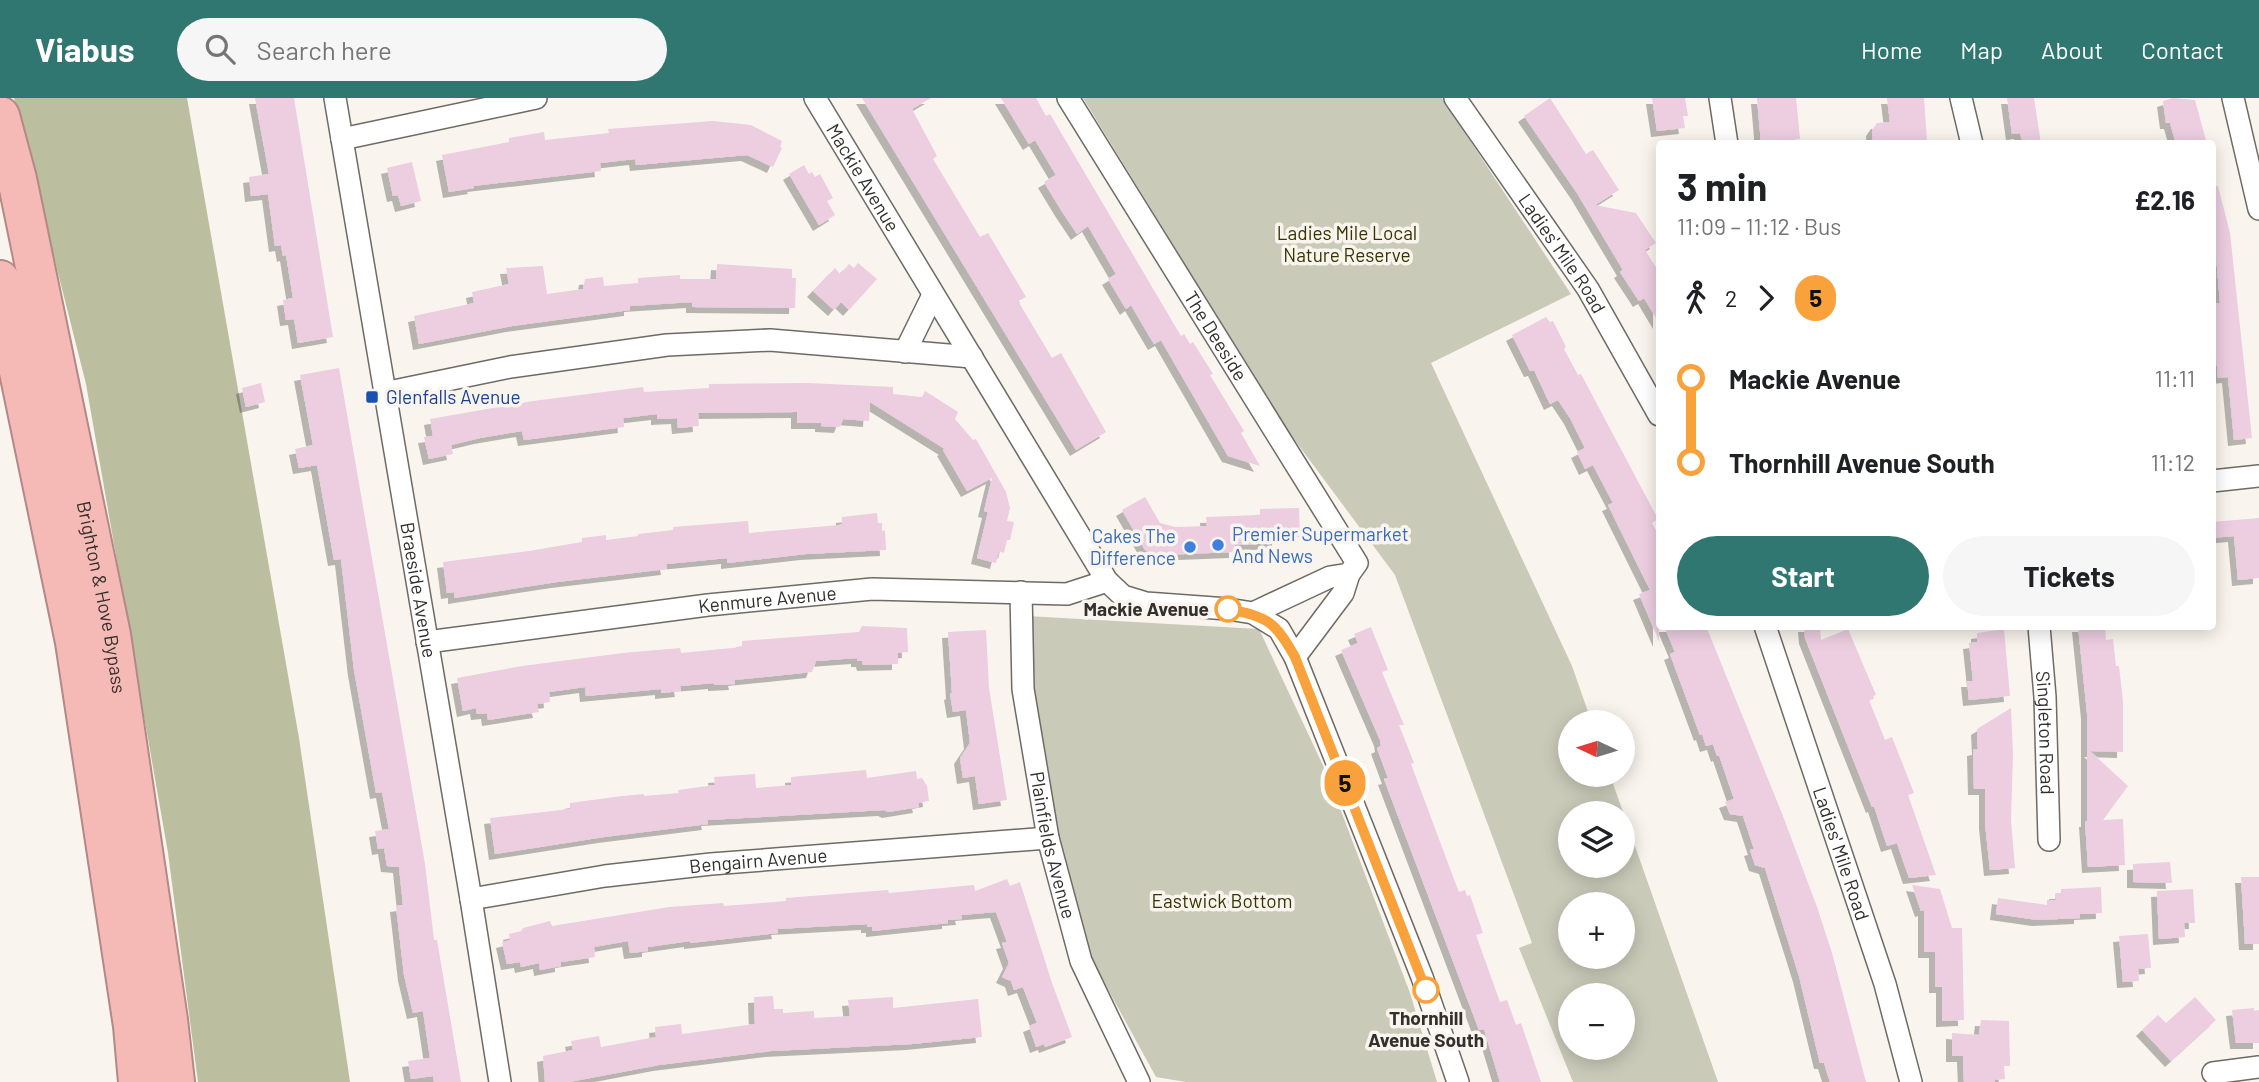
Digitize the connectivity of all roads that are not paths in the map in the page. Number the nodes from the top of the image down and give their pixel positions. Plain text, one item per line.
1 (335, 98) edge
2 (536, 98) edge
3 (815, 98) edge
4 (1068, 98) edge
5 (1455, 98) edge
6 (1720, 98) edge
7 (1961, 98) edge
8 (2233, 98) edge
9 (0, 116) edge
10 (342, 139) junction
11 (1726, 140) edge
12 (1971, 140) edge
13 (2259, 209) edge
14 (0, 279) edge
15 (933, 295) junction
16 (905, 352) junction
17 (972, 357) junction
18 (384, 393) junction
19 (1656, 410) edge
20 (2259, 476) edge
21 (2216, 481) edge
22 (1349, 574) junction
23 (1107, 581) junction
24 (1021, 592) junction
25 (1253, 613) junction
26 (1766, 630) edge
27 (2039, 630) edge
28 (427, 642) junction
29 (1295, 657) junction
30 (1048, 838) junction
31 (2049, 840) dead end
32 (471, 900) junction
33 (2259, 1067) edge
34 (2213, 1073) dead end
35 (138, 1082) edge
36 (174, 1082) edge
37 (500, 1082) edge
38 (1139, 1082) edge
39 (1458, 1082) edge
40 (1911, 1082) edge

1 - 10 street, Braeside Avenue
2 - 10 street
3 - 15 street, Mackie Avenue
4 - 22 street, The Deeside
5 - 19 street, Ladies' Mile Road
6 - 11 street
7 - 12 street
8 - 13 street
9 - 36 highway, Brighton & Hove Bypass
10 - 18 street, Braeside Avenue
14 - 35 highway, Brighton & Hove Bypass
15 - 16 street
15 - 17 street, Mackie Avenue
16 - 17 street
16 - 18 street
17 - 23 street, Mackie Avenue
18 - 28 street, Braeside Avenue
20 - 21 street
22 - 25 street
22 - 29 street
23 - 24 street, Kenmure Avenue
23 - 25 street, Mackie Avenue
24 - 28 street, Kenmure Avenue
24 - 30 street, Plainfields Avenue
25 - 29 street, Mackie Avenue
26 - 40 street, Ladies' Mile Road
27 - 31 street, Singleton Road
28 - 32 street, Braeside Avenue
29 - 39 street, Mackie Avenue
30 - 32 street, Bengairn Avenue
30 - 38 street, Plainfields Avenue
32 - 37 street, Braeside Avenue
33 - 34 street

